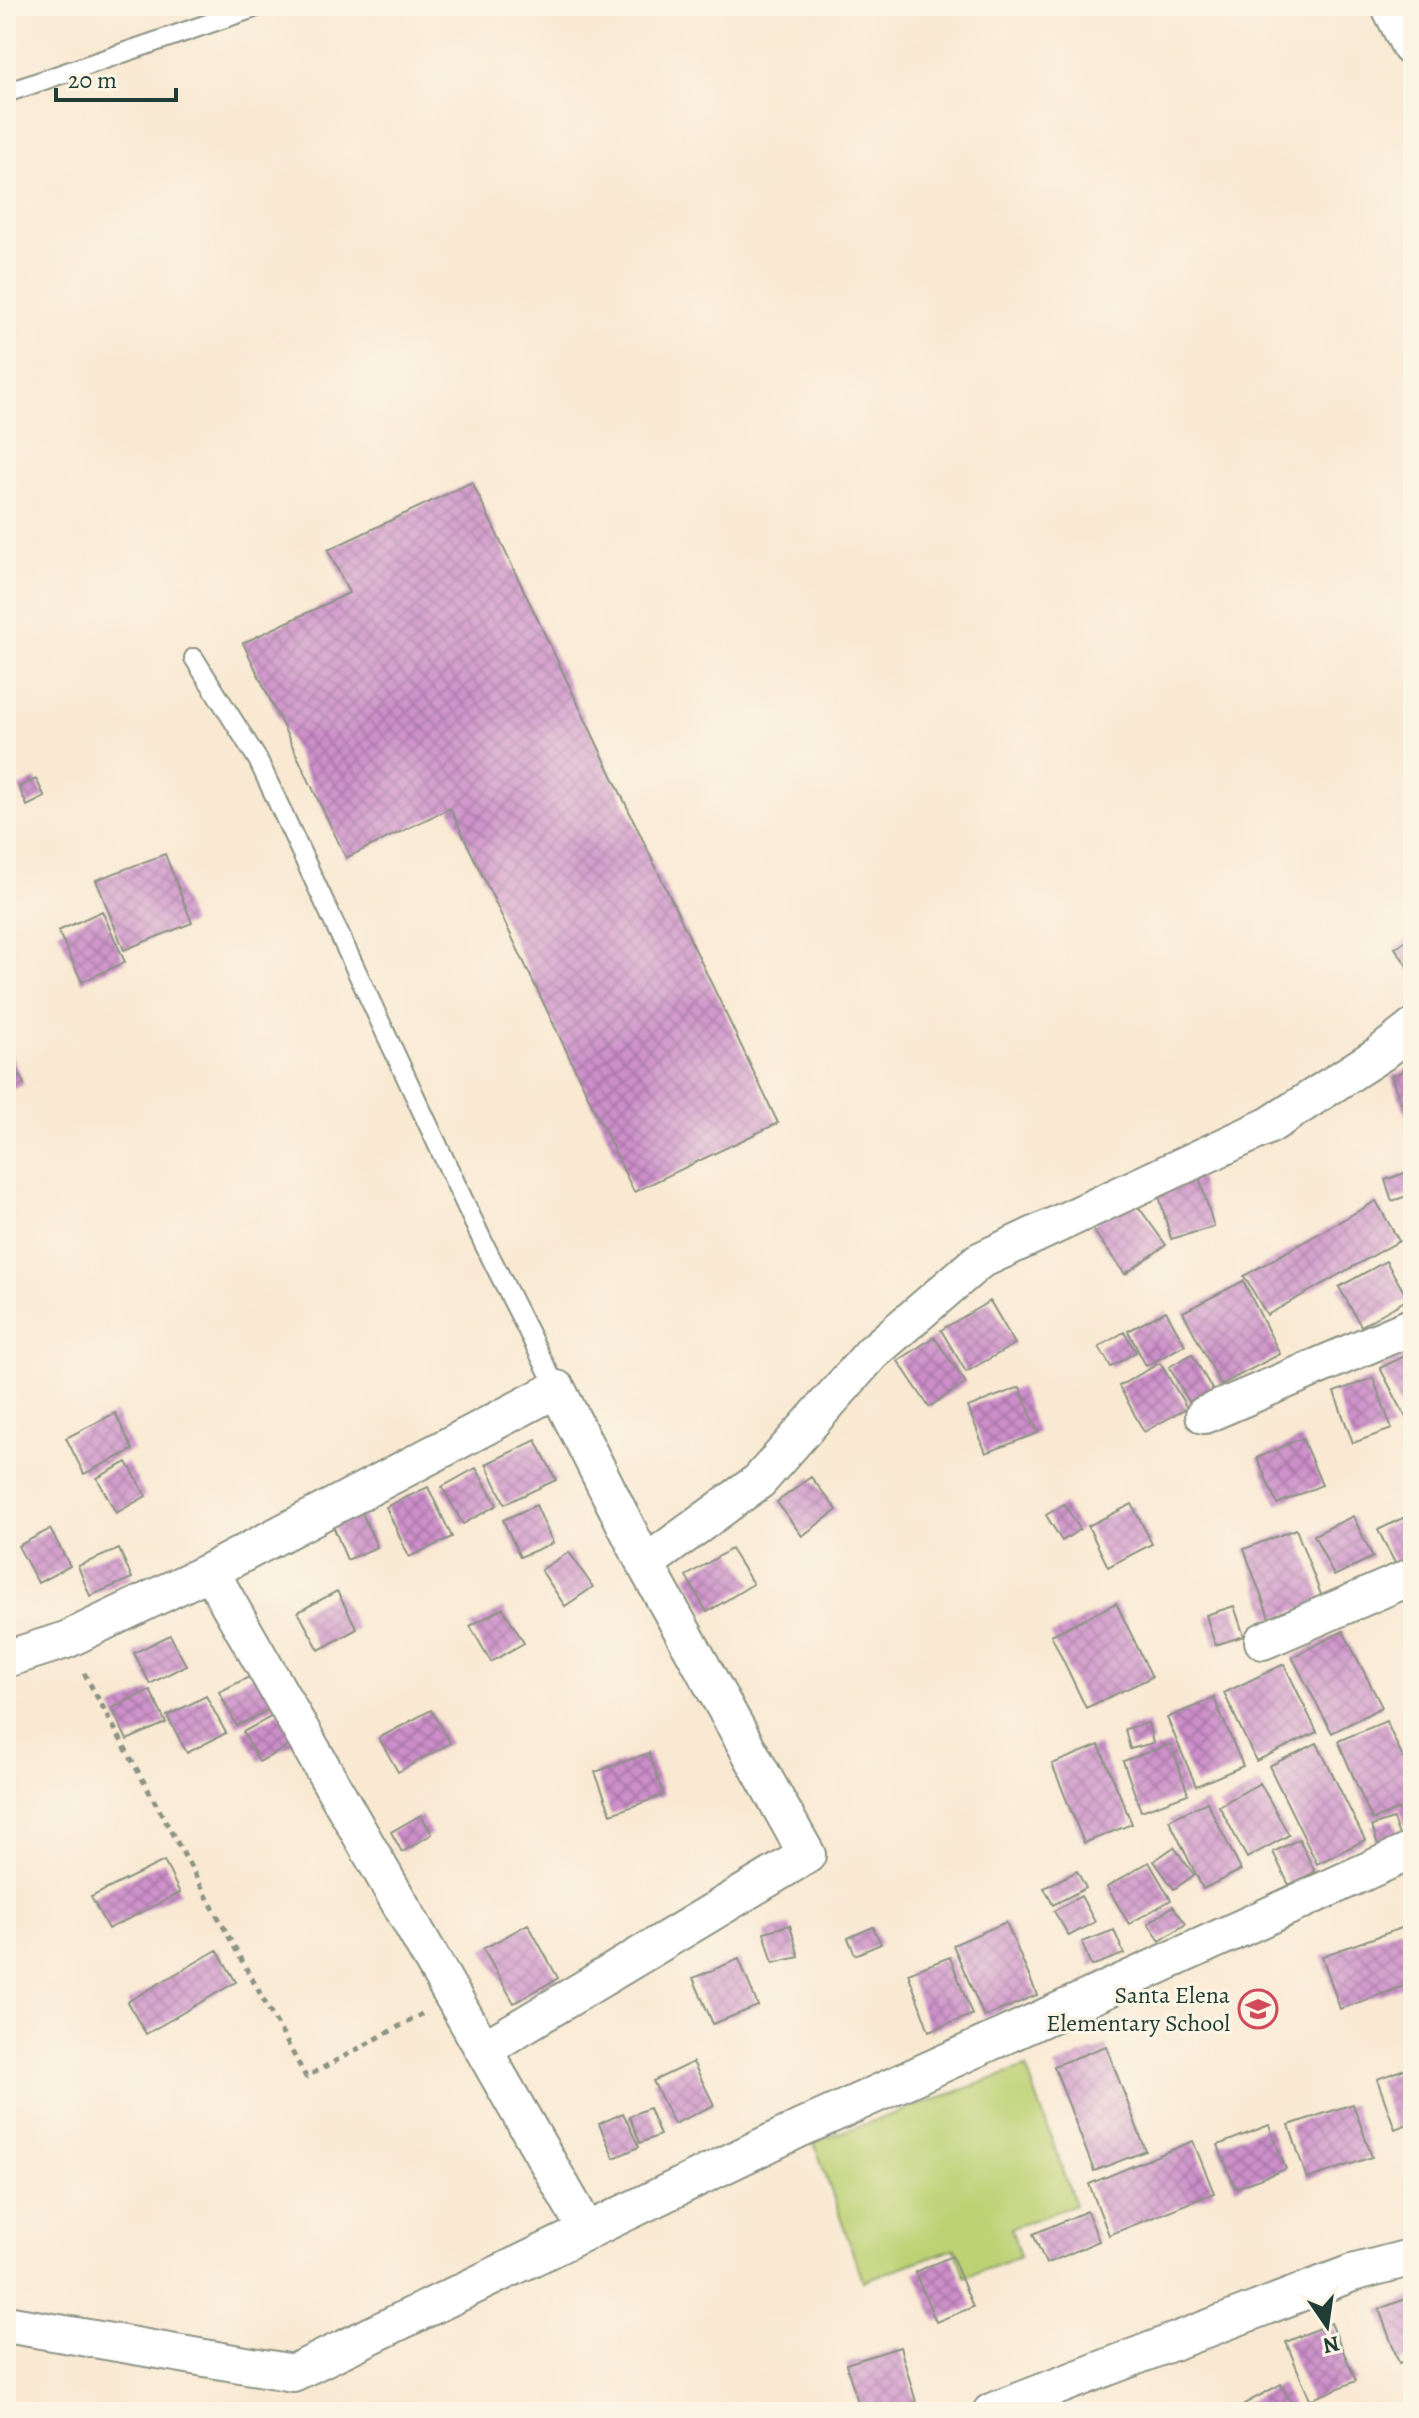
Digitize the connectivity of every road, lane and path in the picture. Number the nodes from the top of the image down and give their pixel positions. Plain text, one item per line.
1 (260, 6) edge
2 (1394, 6) edge
3 (1413, 44) edge
4 (6, 93) edge
5 (194, 658) dead end
6 (1413, 1028) edge
7 (1413, 1326) edge
8 (557, 1389) junction
9 (1204, 1415) dead end
10 (645, 1564) junction
11 (210, 1571) junction
12 (1413, 1576) edge
13 (66, 1640) junction
14 (1263, 1641) dead end
15 (6, 1659) edge
16 (1413, 1850) edge
17 (454, 1997) junction
18 (484, 2049) junction
19 (587, 2231) junction
20 (1413, 2257) edge
21 (6, 2324) edge
22 (991, 2412) edge

1 - 4 lane
2 - 3 main road
5 - 8 lane
6 - 10 street
7 - 9 street
8 - 10 street
8 - 11 street
10 - 18 street
11 - 13 street
11 - 17 street
12 - 14 street
13 - 15 street
13 - 17 path
16 - 19 street
17 - 18 street
18 - 19 street
19 - 21 street
20 - 22 street

